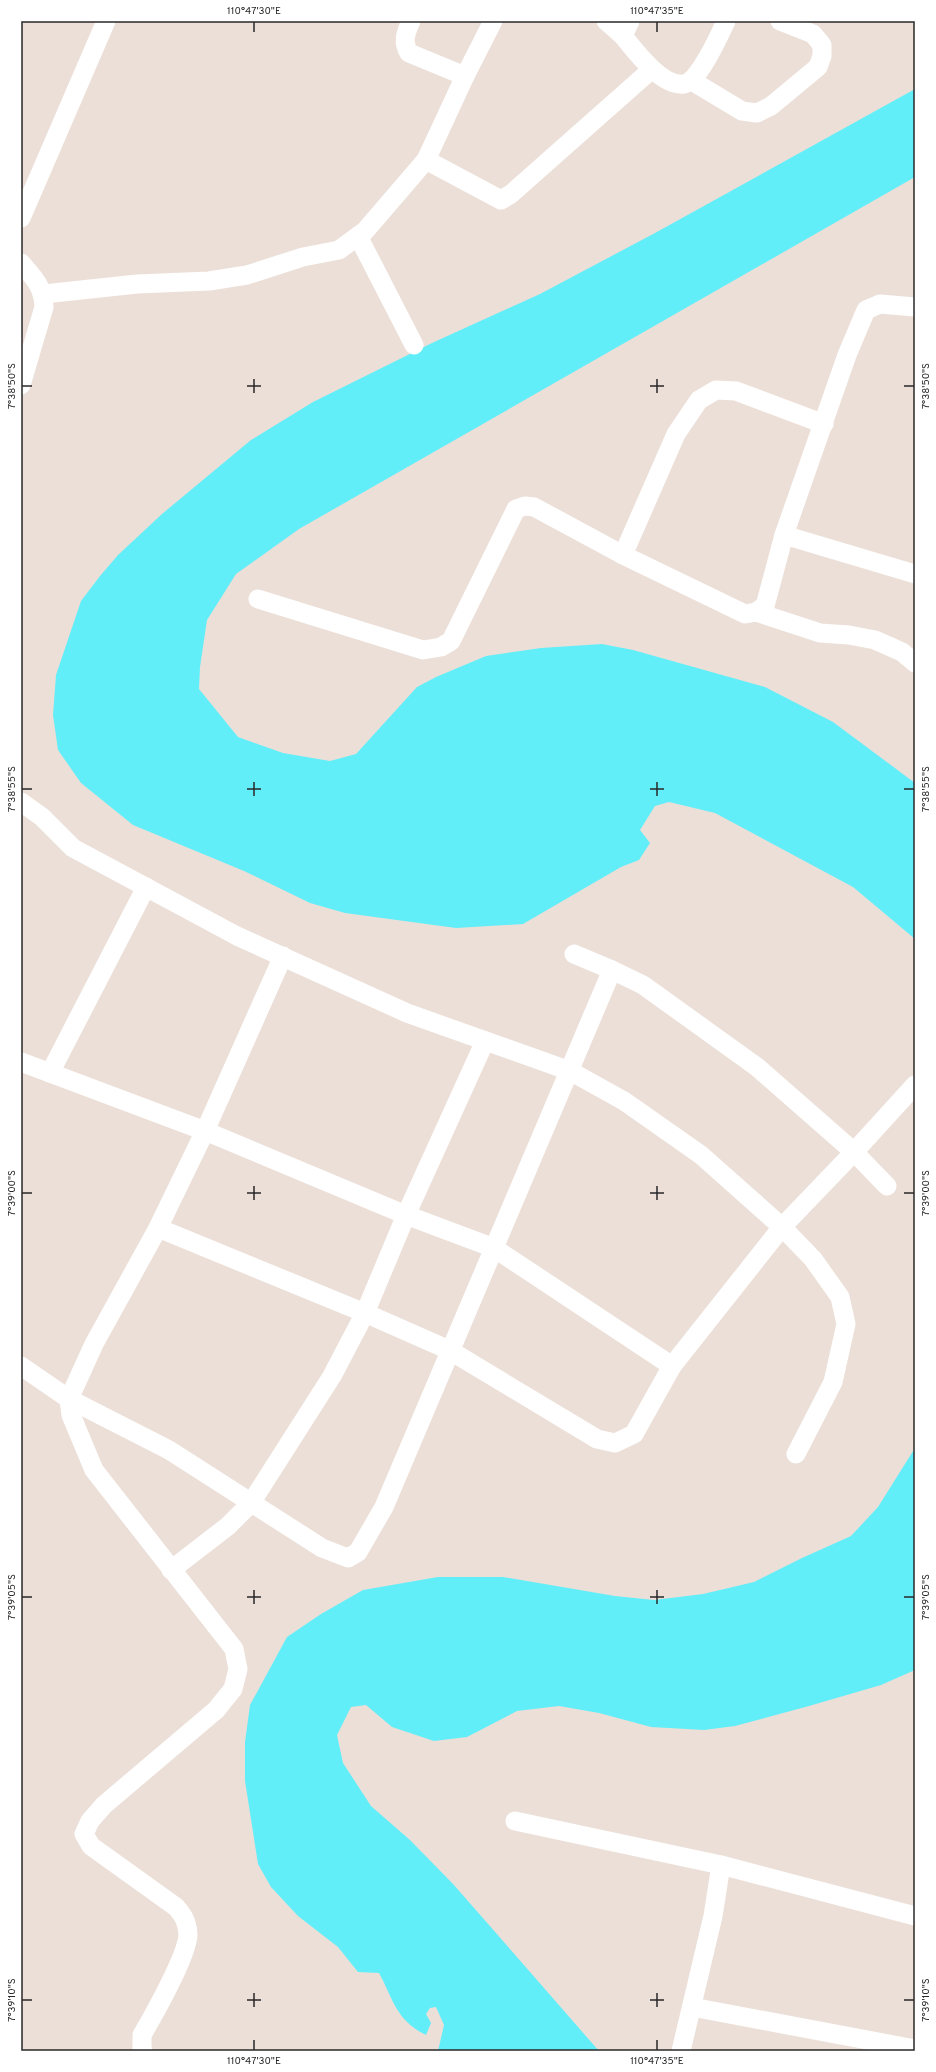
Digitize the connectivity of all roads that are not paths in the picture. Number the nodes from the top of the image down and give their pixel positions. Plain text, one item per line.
1 (106, 21) edge
2 (411, 21) edge
3 (493, 21) edge
4 (606, 21) edge
5 (726, 21) edge
6 (780, 21) edge
7 (627, 29) edge
8 (651, 70) junction
9 (465, 76) junction
10 (692, 81) junction
11 (426, 160) junction
12 (21, 218) edge
13 (358, 236) junction
14 (21, 263) edge
15 (44, 294) junction
16 (915, 307) edge
17 (414, 344) dead end
18 (21, 384) edge
19 (824, 424) junction
20 (784, 535) junction
21 (623, 555) junction
22 (915, 574) edge
23 (258, 599) dead end
24 (756, 612) junction
25 (915, 663) edge
26 (21, 802) edge
27 (146, 888) junction
28 (574, 954) dead end
29 (283, 956) junction
30 (612, 970) junction
31 (486, 1041) junction
32 (21, 1062) edge
33 (570, 1071) junction
34 (50, 1073) junction
35 (915, 1085) edge
36 (204, 1131) junction
37 (854, 1152) junction
38 (887, 1186) dead end
39 (406, 1215) junction
40 (782, 1227) junction
41 (158, 1228) junction
42 (494, 1248) junction
43 (365, 1313) junction
44 (449, 1350) junction
45 (21, 1366) edge
46 (672, 1366) junction
47 (69, 1399) junction
48 (796, 1454) dead end
49 (251, 1503) junction
50 (171, 1570) junction
51 (515, 1821) dead end
52 (721, 1865) junction
53 (915, 1916) edge
54 (692, 2007) junction
55 (915, 2049) edge
56 (144, 2051) edge
57 (681, 2051) edge

1 - 12 street
2 - 9 street
3 - 9 street
4 - 7 street
5 - 10 street
6 - 10 street
7 - 8 street
8 - 10 street
8 - 11 street
9 - 11 street
11 - 13 street
13 - 15 street
13 - 17 street
14 - 15 street
15 - 18 street
16 - 19 street
19 - 20 street
19 - 21 street
20 - 22 street
20 - 24 street
21 - 23 street
21 - 24 street
24 - 25 street
26 - 27 street
27 - 29 street
27 - 34 street
28 - 30 street
29 - 31 street
29 - 36 street
30 - 33 street
30 - 37 street
31 - 33 street
31 - 39 street
32 - 34 street
33 - 40 street
33 - 42 street
34 - 36 street
35 - 37 street
36 - 39 street
36 - 41 street
37 - 38 street
37 - 40 street
39 - 42 street
39 - 43 street
40 - 46 street
40 - 48 street
41 - 43 street
41 - 47 street
42 - 44 street
42 - 46 street
43 - 44 street
43 - 49 street
44 - 46 street
44 - 49 street
45 - 47 street
47 - 49 street
47 - 50 street
49 - 50 street
50 - 56 street
51 - 52 street
52 - 53 street
52 - 54 street
54 - 55 street
54 - 57 street

